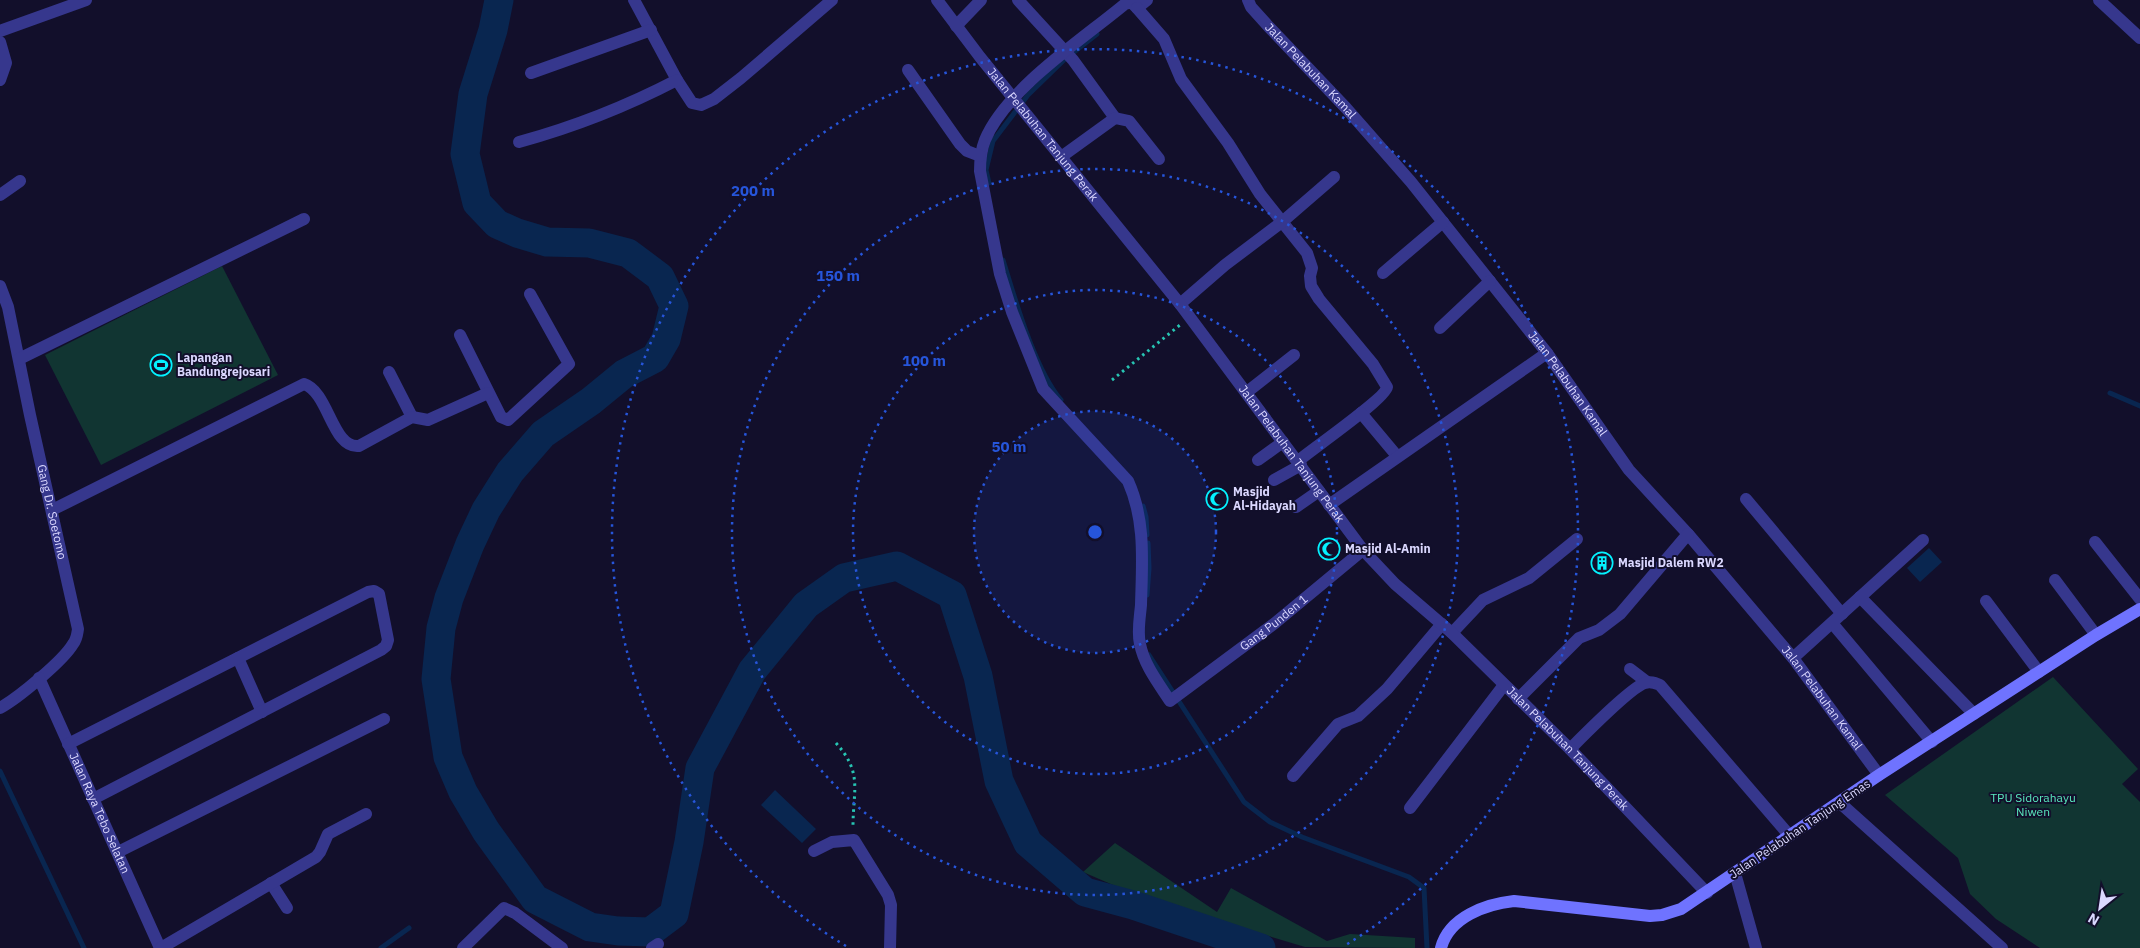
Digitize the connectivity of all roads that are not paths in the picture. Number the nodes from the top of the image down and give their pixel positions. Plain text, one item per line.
1 (86, 0) edge
2 (634, 0) edge
3 (832, 0) edge
4 (937, 0) edge
5 (981, 0) edge
6 (1018, 0) edge
7 (1248, 0) edge
8 (2099, 0) edge
9 (1138, 4) edge
10 (956, 26) junction
11 (651, 30) junction
12 (0, 31) edge
13 (2140, 38) edge
14 (0, 42) edge
15 (1068, 54) junction
16 (908, 70) dead end
17 (530, 73) dead end
18 (0, 80) edge
19 (677, 80) junction
20 (1018, 104) junction
21 (1116, 118) junction
22 (519, 142) dead end
23 (980, 156) junction
24 (1061, 158) junction
25 (1159, 159) dead end
26 (1334, 177) dead end
27 (20, 181) dead end
28 (0, 195) edge
29 (304, 219) dead end
30 (1282, 222) junction
31 (1443, 222) junction
32 (1383, 273) dead end
33 (1490, 280) junction
34 (0, 286) edge
35 (530, 294) dead end
36 (1180, 304) junction
37 (1440, 328) dead end
38 (460, 335) dead end
39 (1547, 353) junction
40 (1294, 355) dead end
41 (19, 358) junction
42 (389, 372) dead end
43 (1247, 392) junction
44 (488, 393) junction
45 (1361, 413) junction
46 (412, 417) junction
47 (1283, 442) junction
48 (1397, 456) junction
49 (1258, 460) dead end
50 (1299, 463) junction
51 (1274, 480) dead end
52 (1319, 491) junction
53 (1746, 499) dead end
54 (1329, 505) junction
55 (1296, 507) dead end
56 (52, 510) junction
57 (1688, 534) junction
58 (1577, 539) dead end
59 (1923, 540) dead end
60 (2096, 542) dead end
61 (1363, 550) junction
62 (2055, 580) dead end
63 (1860, 597) junction
64 (2140, 599) edge
65 (1986, 601) dead end
66 (2140, 609) edge
67 (1842, 614) junction
68 (1832, 623) junction
69 (1442, 624) junction
70 (1452, 633) junction
71 (2096, 635) junction
72 (238, 658) junction
73 (1793, 658) junction
74 (1630, 669) dead end
75 (2039, 672) junction
76 (39, 678) junction
77 (1647, 682) junction
78 (1504, 685) junction
79 (1518, 699) junction
80 (0, 708) edge
81 (262, 712) junction
82 (1974, 714) junction
83 (384, 719) dead end
84 (1932, 742) junction
85 (68, 744) junction
86 (1570, 749) junction
87 (1879, 775) junction
88 (1293, 776) dead end
89 (93, 799) junction
90 (1839, 802) junction
91 (1410, 808) dead end
92 (366, 814) dead end
93 (1789, 835) junction
94 (814, 851) dead end
95 (118, 852) junction
96 (1735, 873) junction
97 (271, 883) junction
98 (1707, 892) junction
99 (287, 908) dead end
100 (161, 948) edge
101 (463, 948) edge
102 (562, 948) edge
103 (890, 948) edge
104 (1441, 948) edge
105 (1756, 948) edge
106 (2002, 948) edge

1 - 12 street
2 - 11 street
3 - 19 street
4 - 10 street, Jalan Pelabuhan Tanjung Perak
5 - 10 street
6 - 15 street
7 - 31 street, Jalan Pelabuhan Kamal
8 - 13 street
9 - 15 street
9 - 30 street
10 - 20 street, Jalan Pelabuhan Tanjung Perak
11 - 17 street
11 - 19 street
14 - 18 street
15 - 20 street
15 - 21 street
16 - 23 street
19 - 22 street
20 - 23 street
20 - 24 street, Jalan Pelabuhan Tanjung Perak
21 - 24 street
21 - 25 street
23 - 61 street, Gang Punden 1
24 - 36 street, Jalan Pelabuhan Tanjung Perak
26 - 30 street
27 - 28 street
29 - 41 street
30 - 36 street
30 - 45 street
31 - 32 street
31 - 33 street, Jalan Pelabuhan Kamal
33 - 37 street
33 - 39 street, Jalan Pelabuhan Kamal
34 - 41 street, Gang Dr. Soetomo
35 - 44 street
36 - 43 street, Jalan Pelabuhan Tanjung Perak
38 - 44 street
39 - 48 street
39 - 57 street, Jalan Pelabuhan Kamal
40 - 43 street
41 - 56 street, Gang Dr. Soetomo
42 - 46 street
43 - 47 street, Jalan Pelabuhan Tanjung Perak
44 - 46 street
45 - 48 street
45 - 50 street
46 - 56 street
47 - 49 street
47 - 50 street, Jalan Pelabuhan Tanjung Perak
48 - 54 street
50 - 51 street
50 - 52 street, Jalan Pelabuhan Tanjung Perak
52 - 54 street, Jalan Pelabuhan Tanjung Perak
52 - 55 street
53 - 67 street
54 - 61 street, Jalan Pelabuhan Tanjung Perak
56 - 76 street, Gang Dr. Soetomo
57 - 73 street, Jalan Pelabuhan Kamal
57 - 79 street
58 - 70 street
59 - 63 street
60 - 64 street
61 - 69 street, Jalan Pelabuhan Tanjung Perak
62 - 71 street
63 - 67 street
63 - 82 street
65 - 75 street
66 - 71 main road, Jalan Pelabuhan Tanjung Emas
67 - 68 street
68 - 73 street
68 - 84 street
69 - 70 street, Jalan Pelabuhan Tanjung Perak
69 - 88 street
70 - 78 street, Jalan Pelabuhan Tanjung Perak
71 - 75 main road, Jalan Pelabuhan Tanjung Emas
72 - 81 street
72 - 81 street
72 - 85 street
73 - 87 street, Jalan Pelabuhan Kamal
74 - 77 street
75 - 82 main road, Jalan Pelabuhan Tanjung Emas
76 - 80 street, Gang Dr. Soetomo
76 - 85 street, Jalan Raya Tebo Selatan
77 - 86 street
77 - 93 street
78 - 79 street, Jalan Pelabuhan Tanjung Perak
78 - 91 street
79 - 86 street, Jalan Pelabuhan Tanjung Perak
81 - 89 street
82 - 84 main road, Jalan Pelabuhan Tanjung Emas
83 - 95 street
84 - 87 main road, Jalan Pelabuhan Tanjung Emas
85 - 89 street, Jalan Raya Tebo Selatan
86 - 98 street, Jalan Pelabuhan Tanjung Perak
87 - 90 main road, Jalan Pelabuhan Tanjung Emas
89 - 95 street, Jalan Raya Tebo Selatan
90 - 93 main road, Jalan Pelabuhan Tanjung Emas
90 - 106 street
92 - 97 street
93 - 96 main road, Jalan Pelabuhan Tanjung Emas
94 - 103 street
95 - 100 street, Jalan Raya Tebo Selatan
96 - 98 main road, Jalan Pelabuhan Tanjung Emas
96 - 105 street
97 - 99 street
97 - 100 street
98 - 104 main road, Jalan Pelabuhan Tanjung Emas
101 - 102 street

